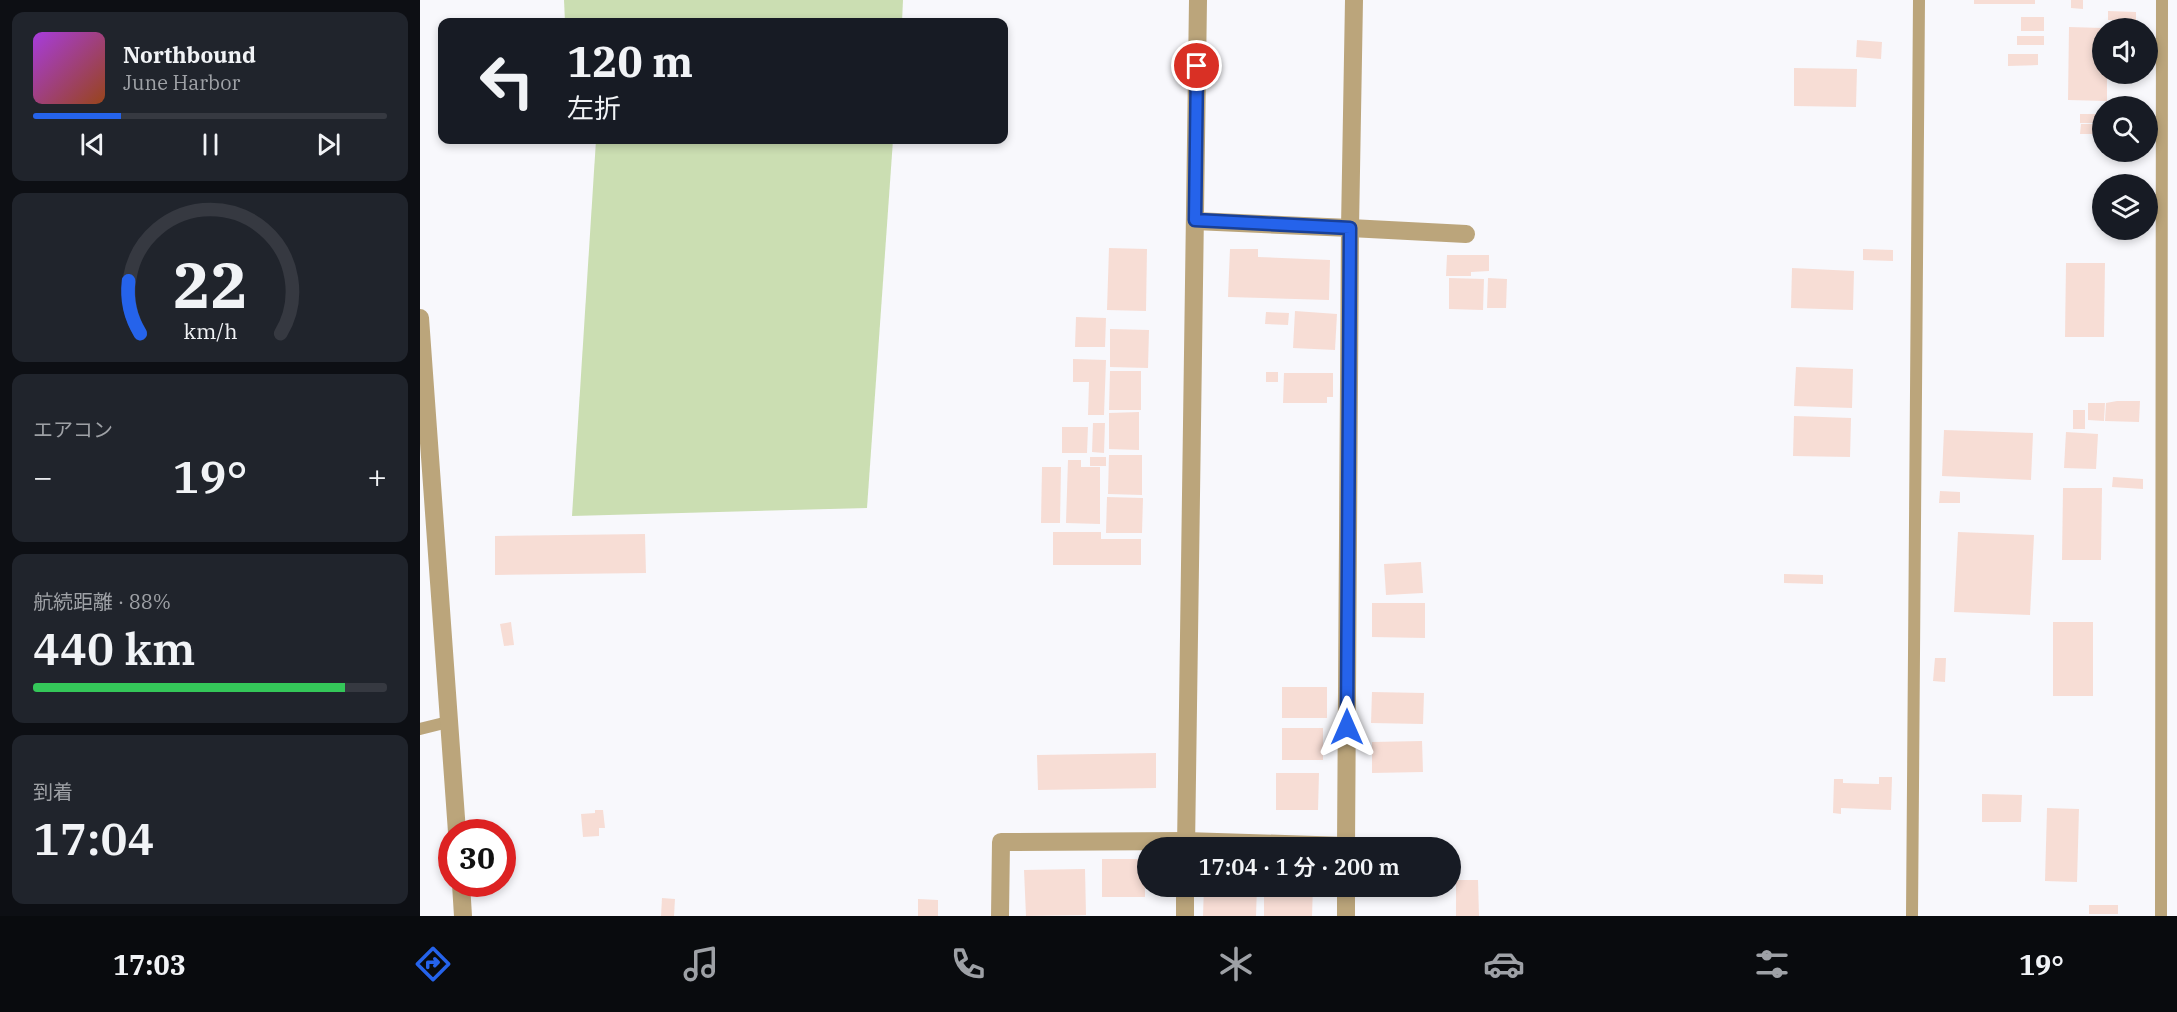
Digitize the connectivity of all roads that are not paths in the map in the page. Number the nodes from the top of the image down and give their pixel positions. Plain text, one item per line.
1 (1198, 0) edge
2 (1354, 0) edge
3 (1919, 0) edge
4 (2162, 0) edge
5 (1195, 220) junction
6 (1350, 228) junction
7 (1466, 234) dead end
8 (420, 318) edge
9 (448, 722) junction
10 (420, 729) edge
11 (456, 819) edge
12 (1186, 837) edge
13 (1346, 837) edge
14 (1137, 843) edge
15 (462, 897) edge
16 (1185, 897) edge
17 (1346, 897) edge
18 (463, 916) edge
19 (1000, 916) edge
20 (1185, 916) edge
21 (1346, 916) edge
22 (1912, 916) edge
23 (2161, 916) edge

1 - 5 street
2 - 6 street
3 - 22 lane
4 - 23 lane
5 - 6 street
5 - 12 street
6 - 7 street
6 - 13 street
8 - 9 street
9 - 10 lane
9 - 11 street
14 - 19 street
15 - 18 street
16 - 20 street
17 - 21 street

